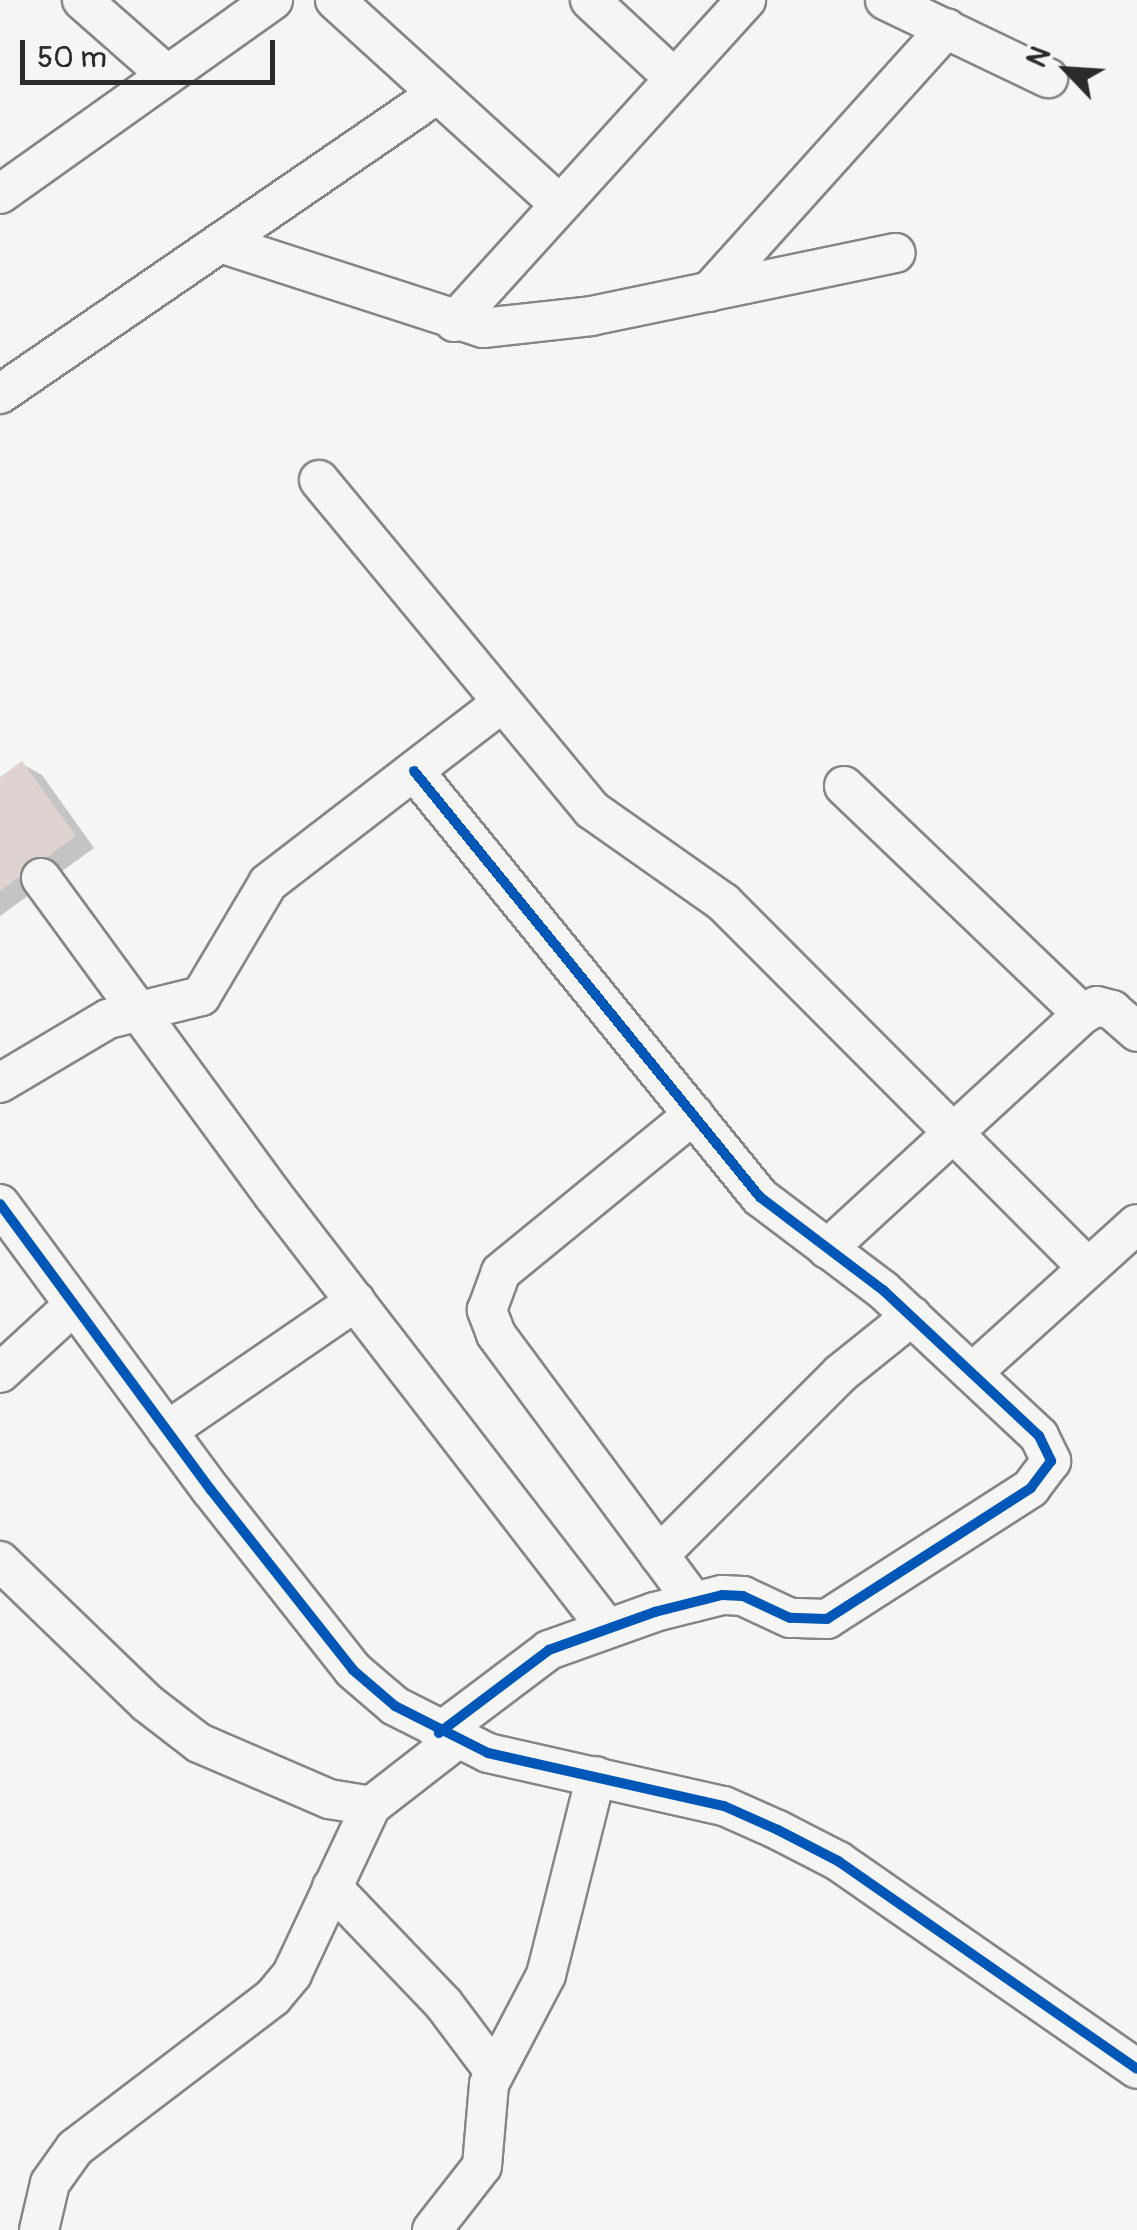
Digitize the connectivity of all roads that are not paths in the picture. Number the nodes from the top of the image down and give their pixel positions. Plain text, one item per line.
1 (82, 0) edge
2 (273, 0) edge
3 (334, 0) edge
4 (590, 0) edge
5 (746, 0) edge
6 (885, 0) edge
7 (947, 28) junction
8 (167, 76) junction
9 (674, 78) junction
10 (1048, 78) dead end
11 (437, 94) junction
12 (0, 194) edge
13 (558, 202) junction
14 (222, 244) junction
15 (896, 253) dead end
16 (709, 292) junction
17 (454, 322) junction
18 (0, 394) edge
19 (319, 480) dead end
20 (499, 705) junction
21 (414, 771) junction
22 (844, 786) dead end
23 (41, 878) dead end
24 (137, 1014) junction
25 (1082, 1014) junction
26 (1137, 1032) edge
27 (0, 1083) edge
28 (694, 1114) junction
29 (950, 1131) junction
30 (0, 1204) edge
31 (1137, 1224) edge
32 (827, 1249) junction
33 (1087, 1267) junction
34 (356, 1301) junction
35 (74, 1305) junction
36 (912, 1316) junction
37 (0, 1373) edge
38 (972, 1373) junction
39 (167, 1431) junction
40 (659, 1555) junction
41 (0, 1561) edge
42 (694, 1602) junction
43 (606, 1627) junction
44 (448, 1736) junction
45 (596, 1776) junction
46 (370, 1806) junction
47 (332, 1887) junction
48 (1137, 2068) edge
49 (494, 2070) junction
50 (39, 2230) edge
51 (432, 2230) edge

1 - 8 street
2 - 8 street
3 - 11 street
4 - 9 street
5 - 9 street
6 - 7 street
7 - 10 street
7 - 16 street
8 - 12 street
9 - 13 street
11 - 13 street
11 - 14 street
13 - 17 street
14 - 17 street
14 - 18 street
15 - 16 street
16 - 17 street
19 - 20 street
20 - 21 street
20 - 29 street
21 - 24 street
21 - 28 street
22 - 25 street
23 - 24 street
24 - 27 street
24 - 34 street
25 - 26 street
25 - 29 street
28 - 32 street
28 - 40 street
29 - 32 street
29 - 33 street
30 - 35 street
31 - 33 street
32 - 36 street
33 - 38 street
34 - 39 street
34 - 43 street
35 - 37 street
35 - 39 street
36 - 38 street
36 - 40 street
38 - 42 street
39 - 44 street
40 - 42 street
41 - 46 street
42 - 43 street
43 - 44 street
44 - 45 street
44 - 46 street
45 - 48 street
45 - 49 street
46 - 47 street
47 - 49 street
47 - 50 street
49 - 51 street

